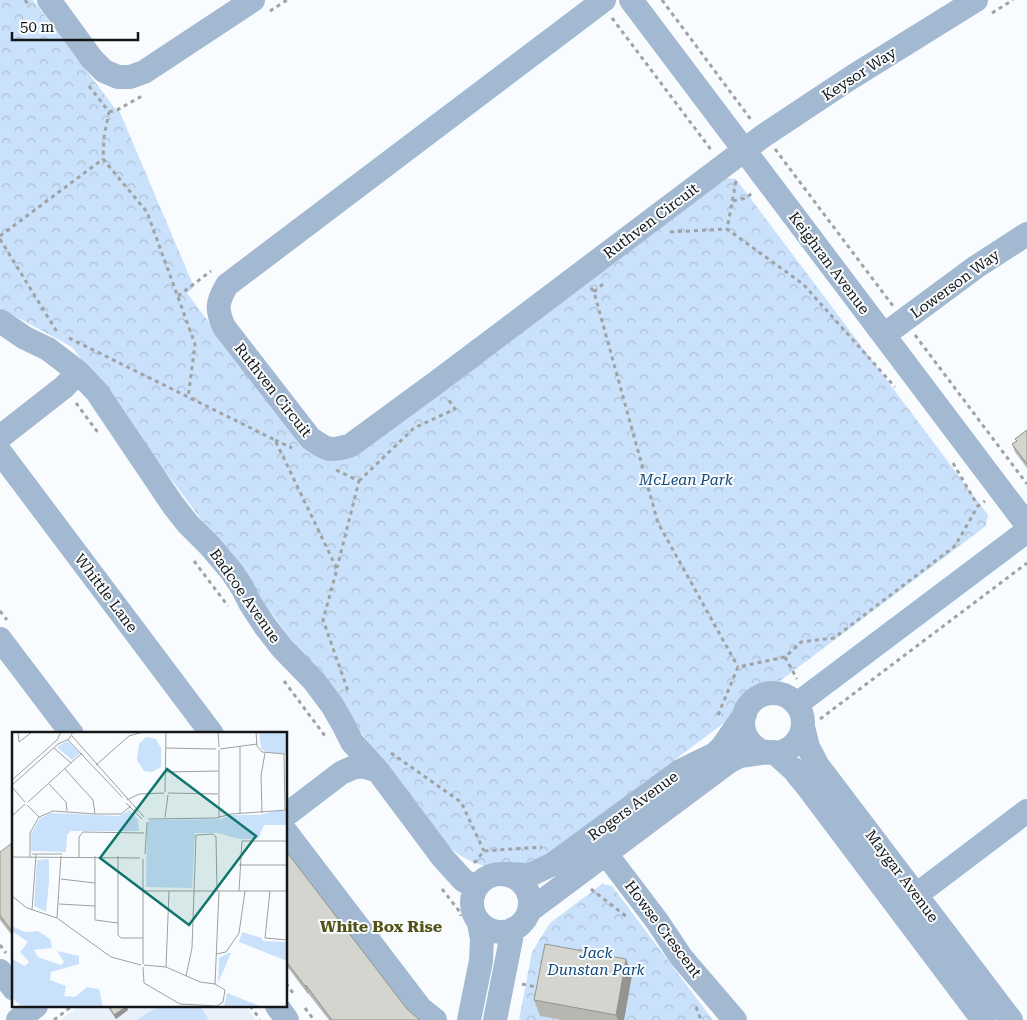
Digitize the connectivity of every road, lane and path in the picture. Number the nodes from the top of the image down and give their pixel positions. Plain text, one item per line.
1 (49, 0) edge
2 (253, 0) edge
3 (631, 0) edge
4 (662, 0) edge
5 (976, 0) edge
6 (602, 1) edge
7 (109, 112) dead end
8 (763, 136) junction
9 (744, 150) junction
10 (103, 159) junction
11 (725, 166) junction
12 (727, 229) junction
13 (670, 232) dead end
14 (1027, 234) edge
15 (0, 237) edge
16 (608, 279) dead end
17 (588, 282) junction
18 (904, 320) junction
19 (0, 321) edge
20 (58, 333) dead end
21 (884, 335) junction
22 (66, 337) dead end
23 (78, 372) junction
24 (437, 382) junction
25 (900, 392) dead end
26 (188, 398) junction
27 (0, 437) edge
28 (275, 440) junction
29 (292, 448) dead end
30 (0, 452) edge
31 (948, 456) dead end
32 (334, 469) dead end
33 (1020, 475) junction
34 (359, 481) junction
35 (1027, 484) edge
36 (1000, 490) junction
37 (978, 506) junction
38 (1027, 525) edge
39 (1027, 530) edge
40 (1027, 563) edge
41 (337, 569) junction
42 (0, 639) edge
43 (738, 667) junction
44 (351, 698) dead end
45 (744, 714) junction
46 (825, 715) dead end
47 (800, 716) junction
48 (717, 719) dead end
49 (70, 732) edge
50 (210, 732) edge
51 (771, 752) junction
52 (383, 762) junction
53 (1027, 811) edge
54 (288, 813) edge
55 (288, 835) edge
56 (599, 845) junction
57 (484, 851) junction
58 (573, 864) junction
59 (506, 874) junction
60 (437, 882) dead end
61 (463, 889) junction
62 (907, 901) junction
63 (529, 911) junction
64 (629, 918) dead end
65 (471, 920) junction
66 (513, 929) junction
67 (0, 971) edge
68 (521, 984) dead end
69 (12, 986) edge
70 (545, 989) edge
71 (695, 1005) dead end
72 (69, 1008) edge
73 (251, 1008) edge
74 (278, 1008) edge
75 (54, 1020) edge
76 (260, 1020) edge
77 (287, 1020) edge
78 (435, 1020) edge
79 (469, 1020) edge
80 (495, 1020) edge
81 (701, 1020) edge
82 (735, 1020) edge
83 (983, 1020) edge
84 (1011, 1020) edge

1 - 2 street
3 - 9 street, Keighran Avenue
4 - 8 path
5 - 8 street, Keysor Way
6 - 11 path
6 - 24 street, Ruthven Circuit
7 - 10 path
8 - 9 street, Keysor Way
8 - 18 path
9 - 11 street, Ruthven Circuit
9 - 21 street, Keighran Avenue
10 - 15 path
10 - 26 path
11 - 12 path
11 - 17 street, Ruthven Circuit
12 - 13 path
12 - 25 path
14 - 18 street, Lowerson Way
15 - 20 path
16 - 17 path
17 - 24 street, Ruthven Circuit
17 - 43 path
18 - 21 street, Lowerson Way
18 - 33 path
19 - 23 street, Badcoe Avenue
21 - 36 street, Keighran Avenue
22 - 26 path
23 - 27 street
23 - 52 street, Badcoe Avenue
24 - 34 path
26 - 28 path
28 - 29 path
28 - 41 path
30 - 50 street, Whittle Lane
31 - 37 path
32 - 34 path
33 - 35 path
33 - 36 path
34 - 41 path
36 - 37 path
36 - 38 street, Keighran Avenue
37 - 43 path
39 - 47 street, Rogers Avenue
40 - 46 path
41 - 44 path
42 - 49 street
43 - 48 path
45 - 47 street, Rogers Avenue
45 - 51 street
45 - 56 street, Rogers Avenue
47 - 51 street, Rogers Avenue
47 - 62 street, Maygar Avenue
51 - 56 street, Rogers Avenue
51 - 62 street, Maygar Avenue
52 - 54 street
52 - 57 path
52 - 61 street, Badcoe Avenue
53 - 62 street
55 - 78 street
56 - 58 street, Rogers Avenue
56 - 82 street, Howse Crescent
57 - 58 path
57 - 61 path
58 - 59 street, Rogers Avenue
58 - 63 street, Rogers Avenue
58 - 64 path
59 - 61 street, Rogers Avenue
59 - 63 street
60 - 61 path
61 - 65 street
61 - 65 path
62 - 83 street, Maygar Avenue
62 - 84 street, Maygar Avenue
63 - 66 street, Rogers Avenue
65 - 66 street
65 - 79 street
66 - 80 street
67 - 69 street
68 - 70 path
71 - 81 path
72 - 75 path
73 - 76 path
74 - 77 street

